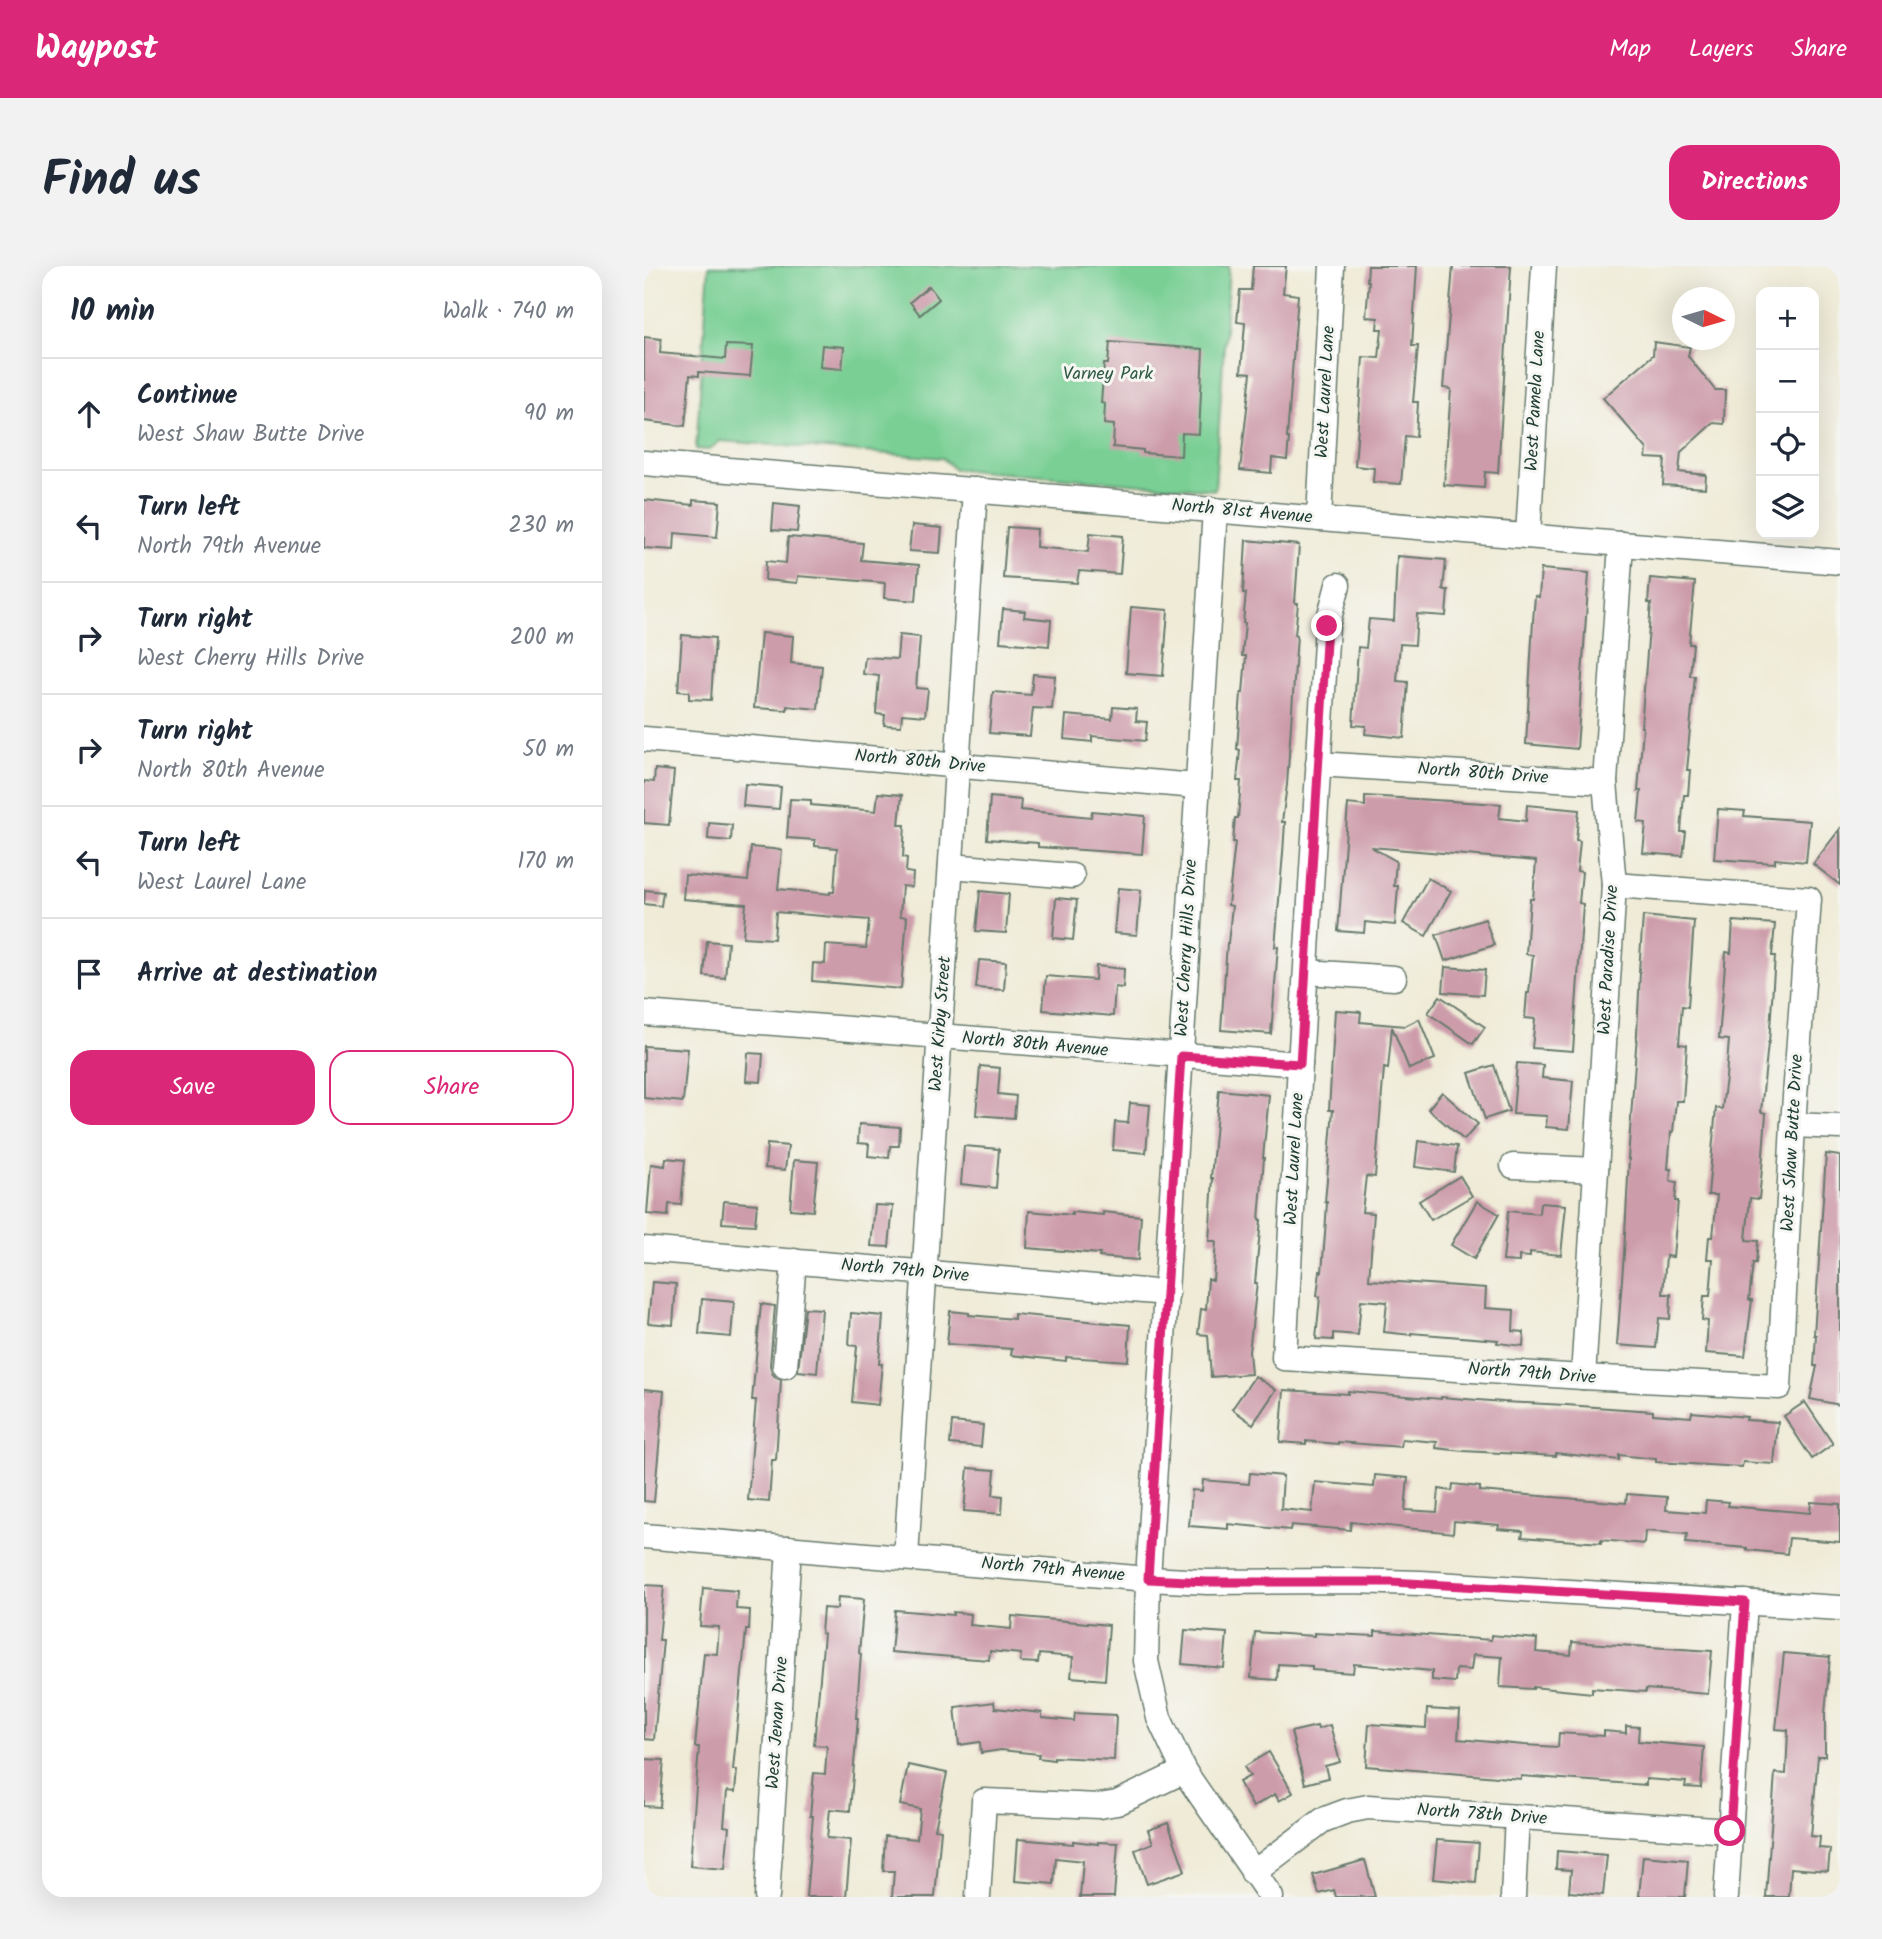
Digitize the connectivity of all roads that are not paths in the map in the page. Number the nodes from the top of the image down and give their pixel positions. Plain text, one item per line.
1 (1332, 266) edge
2 (1544, 266) edge
3 (644, 463) edge
4 (975, 490) junction
5 (1215, 510) junction
6 (1319, 519) junction
7 (1528, 536) junction
8 (1621, 544) junction
9 (1840, 562) edge
10 (1339, 584) dead end
11 (644, 739) edge
12 (1318, 764) junction
13 (957, 765) junction
14 (1605, 782) junction
15 (1196, 786) junction
16 (951, 866) junction
17 (1072, 876) dead end
18 (1614, 885) junction
19 (1307, 972) junction
20 (1394, 978) dead end
21 (644, 1013) edge
22 (940, 1037) junction
23 (1181, 1056) junction
24 (1300, 1064) junction
25 (1793, 1125) junction
26 (1840, 1127) edge
27 (1513, 1166) dead end
28 (1596, 1170) junction
29 (644, 1249) edge
30 (794, 1261) junction
31 (924, 1273) junction
32 (1167, 1293) junction
33 (1284, 1359) joint
34 (785, 1366) dead end
35 (1583, 1377) junction
36 (1779, 1387) joint
37 (644, 1536) edge
38 (789, 1548) junction
39 (906, 1557) junction
40 (1148, 1579) junction
41 (1745, 1602) junction
42 (1840, 1608) edge
43 (1184, 1771) junction
44 (1517, 1817) junction
45 (1730, 1831) junction
46 (1254, 1873) junction
47 (767, 1897) edge
48 (978, 1897) edge
49 (1271, 1897) edge
50 (1513, 1897) edge
51 (1726, 1897) edge

1 - 6 street, West Laurel Lane
2 - 7 street, West Pamela Lane
3 - 4 street, North 81st Avenue
4 - 5 street, North 81st Avenue
4 - 13 street, West Kirby Street
5 - 6 street, North 81st Avenue
5 - 15 street, West Cherry Hills Drive
6 - 7 street, North 81st Avenue
7 - 8 street, North 81st Avenue
8 - 9 street, North 81st Avenue
8 - 14 street, West Paradise Drive
10 - 12 street, West Laurel Lane
11 - 13 street, North 80th Drive
12 - 14 street, North 80th Drive
12 - 19 street, West Laurel Lane
13 - 15 street, North 80th Drive
13 - 16 street, West Kirby Street
14 - 18 street, West Paradise Drive
15 - 23 street, West Cherry Hills Drive
16 - 17 street
16 - 22 street, West Kirby Street
18 - 25 street, West Shaw Butte Drive
18 - 28 street, West Paradise Drive
19 - 20 street
19 - 24 street, West Laurel Lane
21 - 22 street, North 80th Avenue
22 - 23 street, North 80th Avenue
22 - 31 street, West Kirby Street
23 - 24 street, North 80th Avenue
23 - 32 street, West Cherry Hills Drive
24 - 33 street, West Laurel Lane
25 - 26 street
25 - 36 street, West Shaw Butte Drive
27 - 28 street
28 - 35 street, West Paradise Drive
29 - 30 street, North 79th Drive
30 - 31 street, North 79th Drive
30 - 34 street
31 - 32 street, North 79th Drive
31 - 39 street, West Kirby Street
32 - 40 street, West Cherry Hills Drive
33 - 35 street, North 79th Drive
35 - 36 street, North 79th Drive
37 - 38 street, North 79th Avenue
38 - 39 street, North 79th Avenue
38 - 47 street, West Jenan Drive
39 - 40 street, North 79th Avenue
40 - 41 street, North 79th Avenue
40 - 43 street, West Cherry Hills Drive
41 - 42 street, North 79th Avenue
41 - 45 street
43 - 46 street, West Cherry Hills Drive
43 - 48 street
44 - 45 street, North 78th Drive
44 - 46 street, North 78th Drive
44 - 50 street
45 - 51 street
46 - 49 street, West Cherry Hills Drive

